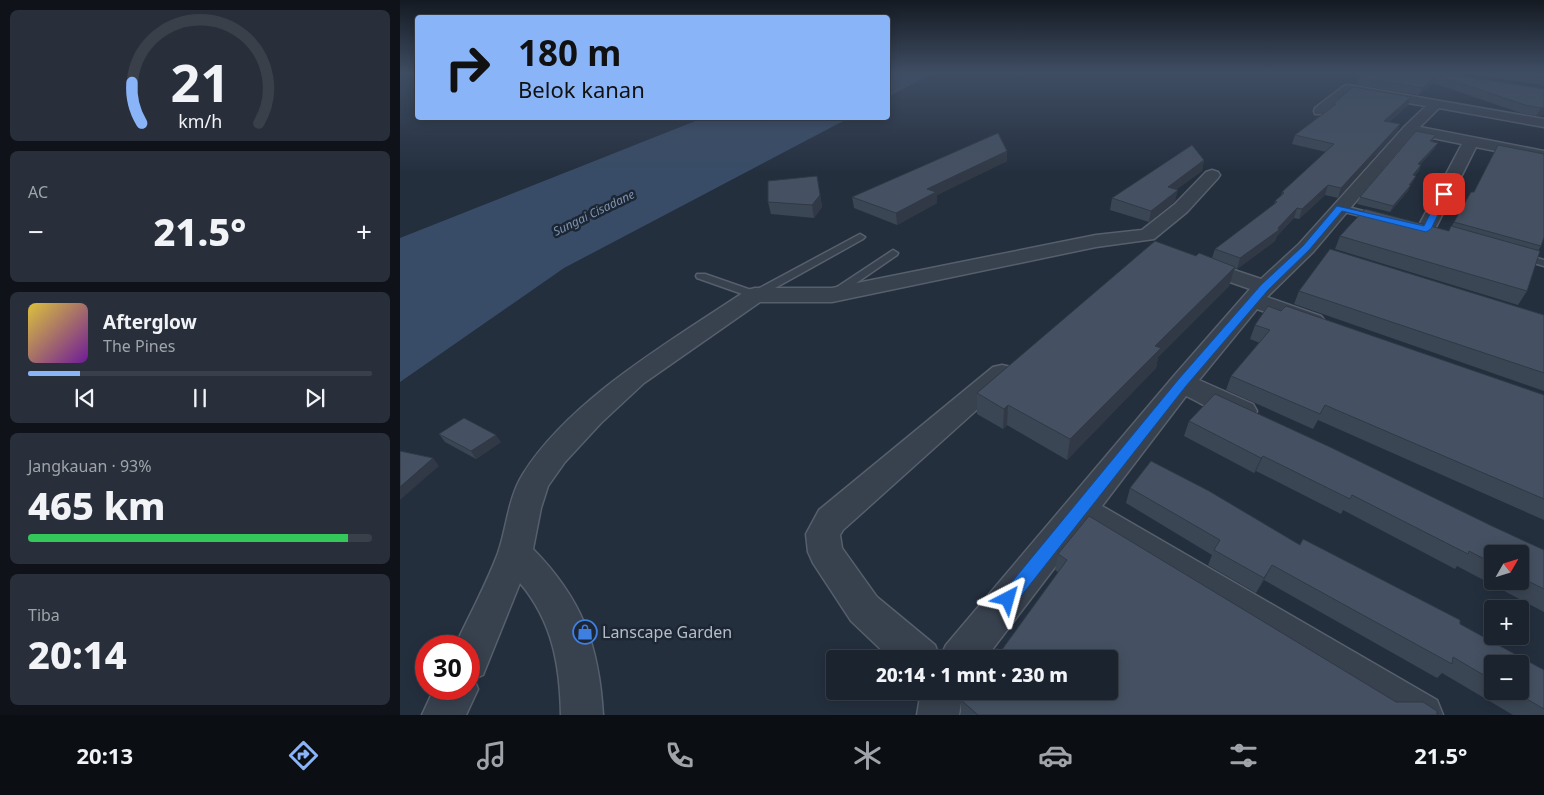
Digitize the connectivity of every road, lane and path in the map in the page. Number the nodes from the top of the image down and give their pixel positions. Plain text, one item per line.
1 (1326, 106) edge
2 (1434, 106) edge
3 (1484, 106) edge
4 (1320, 111) dead end
5 (1544, 123) edge
6 (1410, 129) junction
7 (1471, 141) junction
8 (1544, 156) edge
9 (1212, 175) dead end
10 (1340, 208) junction
11 (1388, 220) edge
12 (1426, 229) edge
13 (860, 237) dead end
14 (1508, 252) edge
15 (893, 253) dead end
16 (1135, 260) edge
17 (1544, 263) edge
18 (701, 276) dead end
19 (1259, 294) junction
20 (755, 295) junction
21 (832, 295) junction
22 (1338, 330) edge
23 (1021, 358) edge
24 (1182, 383) junction
25 (1264, 421) edge
26 (1081, 510) junction
27 (515, 553) junction
28 (480, 635) edge
29 (911, 650) edge
30 (967, 650) edge
31 (451, 700) edge
32 (940, 700) edge
33 (443, 715) edge
34 (582, 715) edge
35 (938, 715) edge
36 (1422, 715) edge

1 - 4 street
2 - 6 street
3 - 5 street
6 - 7 street
6 - 10 street
7 - 8 street
7 - 12 street
9 - 21 street
10 - 11 lane
10 - 19 street
13 - 20 lane
14 - 17 lane
15 - 21 lane
16 - 19 street
18 - 20 lane
19 - 22 street
19 - 24 street
20 - 21 street
20 - 27 street
23 - 29 street
24 - 25 street
24 - 26 street
26 - 30 street
26 - 36 street
27 - 28 street
27 - 34 street
31 - 33 street
32 - 35 street

